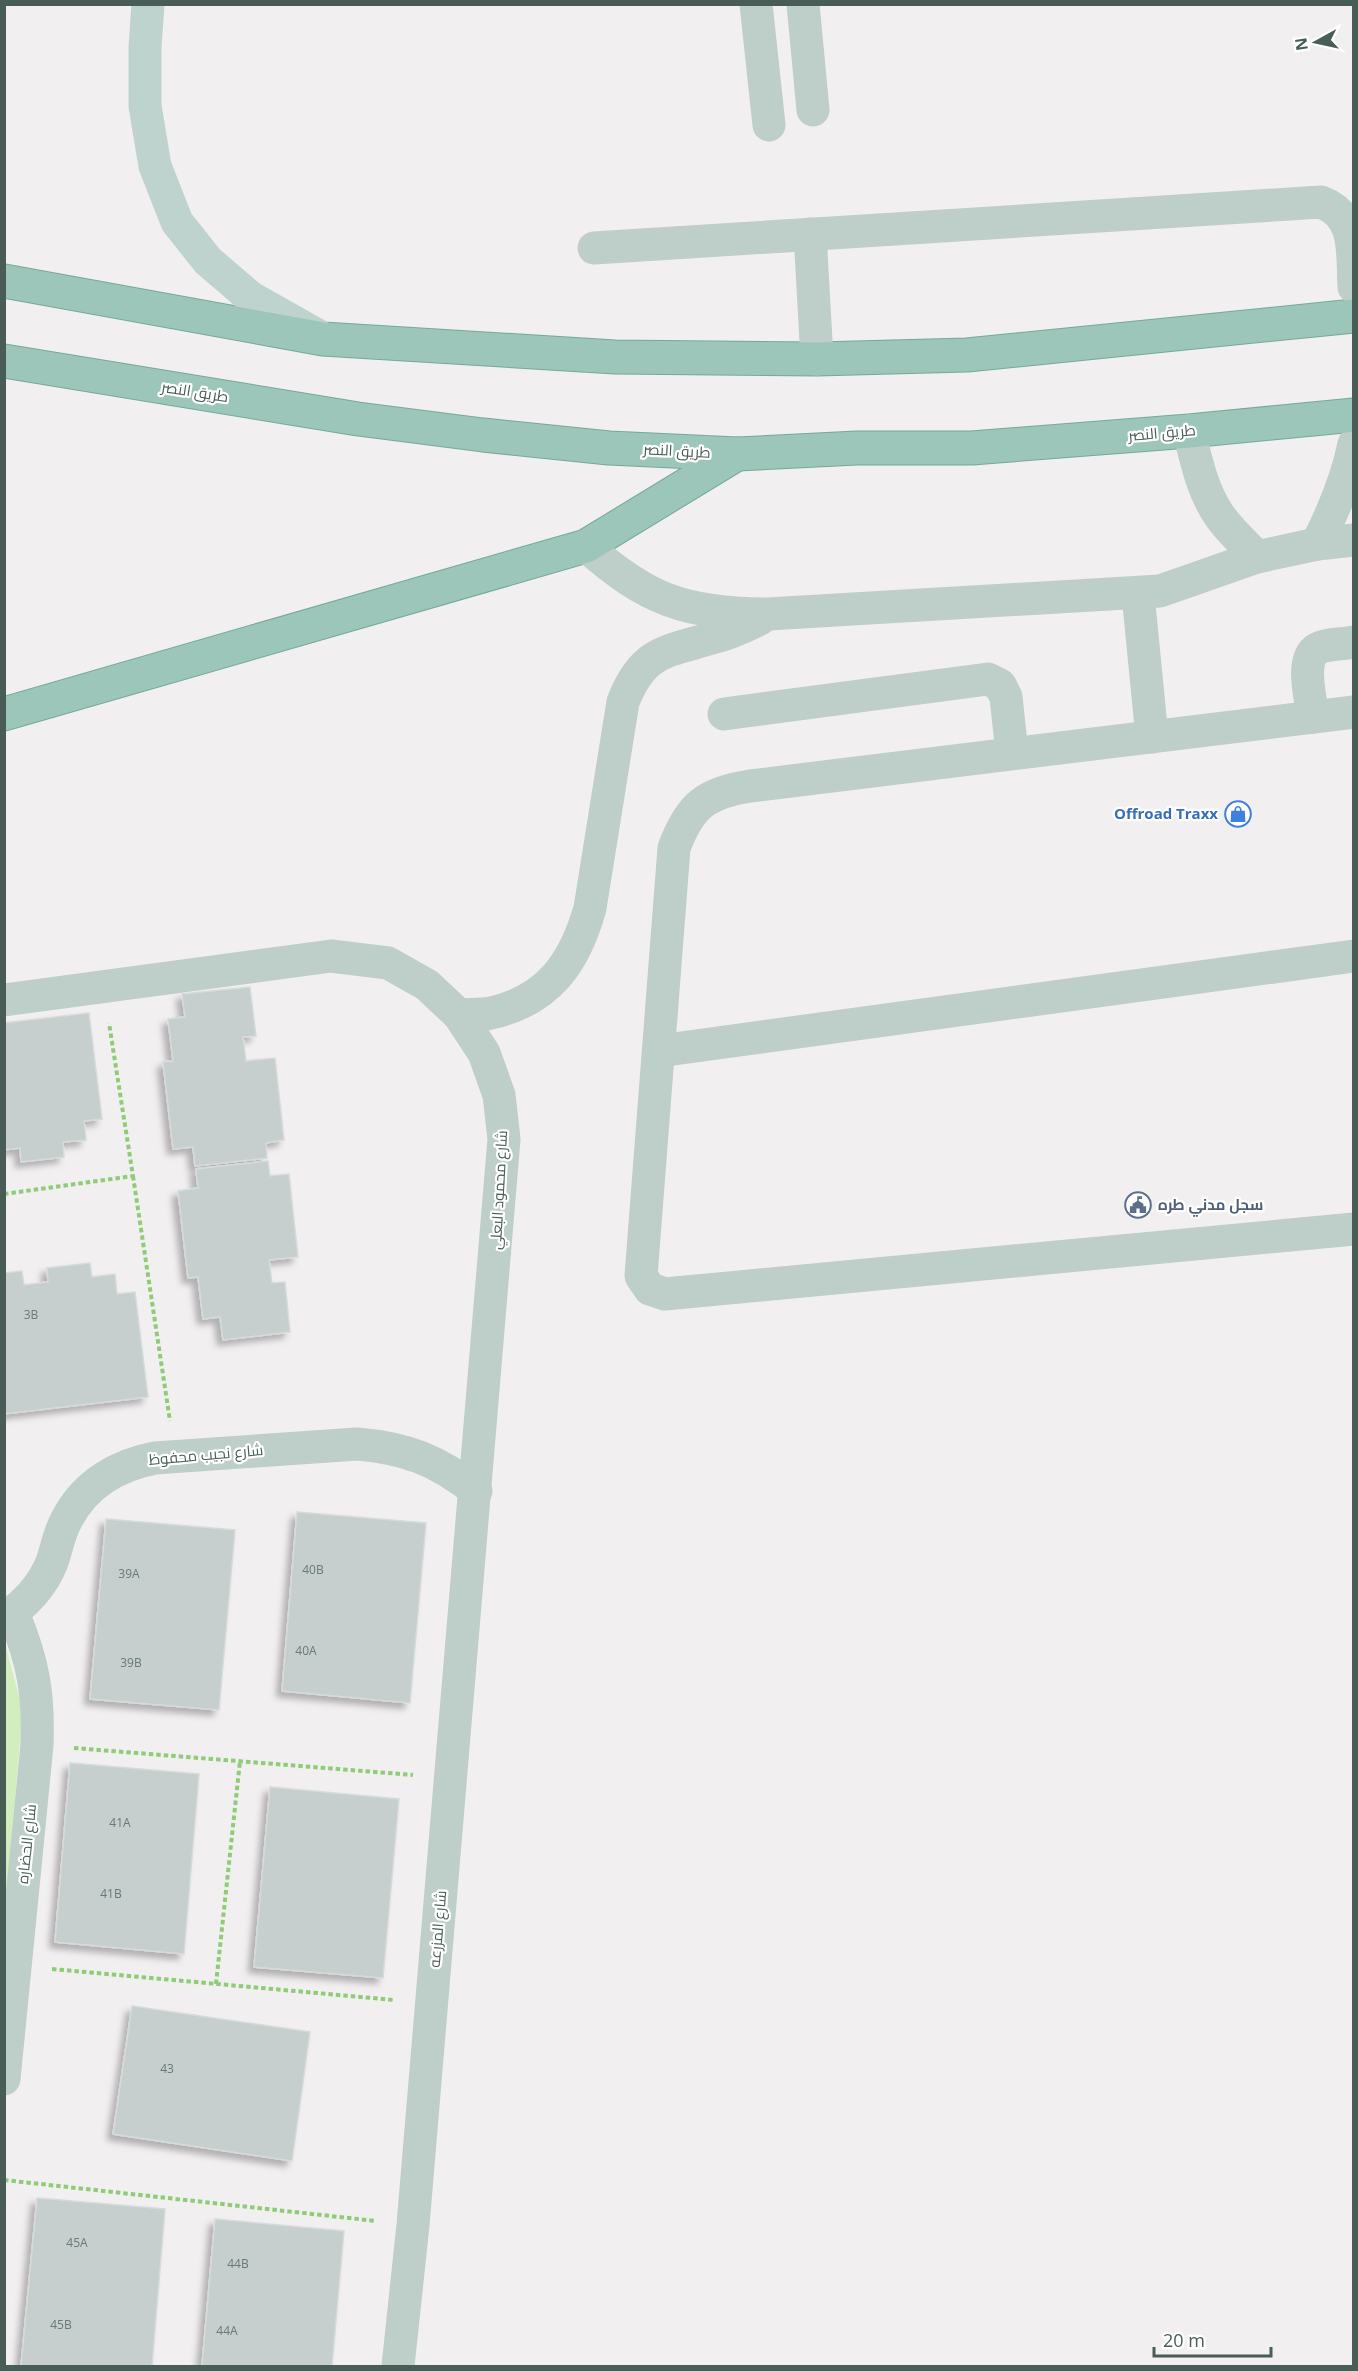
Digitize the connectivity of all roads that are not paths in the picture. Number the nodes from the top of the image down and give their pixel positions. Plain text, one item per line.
1 (148, 4) edge
2 (756, 4) edge
3 (803, 4) edge
4 (813, 110) dead end
5 (769, 124) dead end
6 (810, 234) junction
7 (594, 248) dead end
8 (11, 277) edge
9 (1353, 287) edge
10 (1353, 316) edge
11 (323, 339) junction
12 (818, 359) junction
13 (4, 361) edge
14 (1353, 414) edge
15 (1189, 431) junction
16 (1353, 444) edge
17 (737, 454) junction
18 (1353, 540) edge
19 (1317, 544) junction
20 (586, 546) junction
21 (1257, 557) junction
22 (1138, 594) junction
23 (768, 614) junction
24 (1353, 642) edge
25 (1353, 711) edge
26 (4, 714) edge
27 (724, 714) dead end
28 (1313, 717) junction
29 (1152, 736) junction
30 (1012, 753) junction
31 (1353, 956) edge
32 (4, 1000) edge
33 (459, 1015) junction
34 (658, 1051) junction
35 (1353, 1229) edge
36 (476, 1491) junction
37 (9, 1615) edge
38 (4, 2079) edge
39 (398, 2367) edge

1 - 11 main road
2 - 5 street
3 - 4 street
6 - 7 street
6 - 9 street
6 - 12 street
8 - 11 highway
10 - 12 highway
11 - 12 highway
13 - 17 highway, طريق النصر
14 - 15 highway, طريق النصر
15 - 17 highway, طريق النصر
15 - 21 street
16 - 19 street
17 - 20 highway
18 - 19 street
19 - 21 street
20 - 23 street
20 - 26 highway
21 - 22 street
22 - 23 street
22 - 29 street
23 - 33 street
24 - 28 street
25 - 28 street
27 - 30 street
28 - 29 street
29 - 30 street
30 - 34 street
31 - 34 street
32 - 33 street, شارع محمود البعلي
33 - 36 street, شارع محمود البعلي
34 - 35 street
36 - 37 street, شارع نجيب محفوظ
36 - 39 street, شارع المزرعه
37 - 38 street, شارع الحضاره

